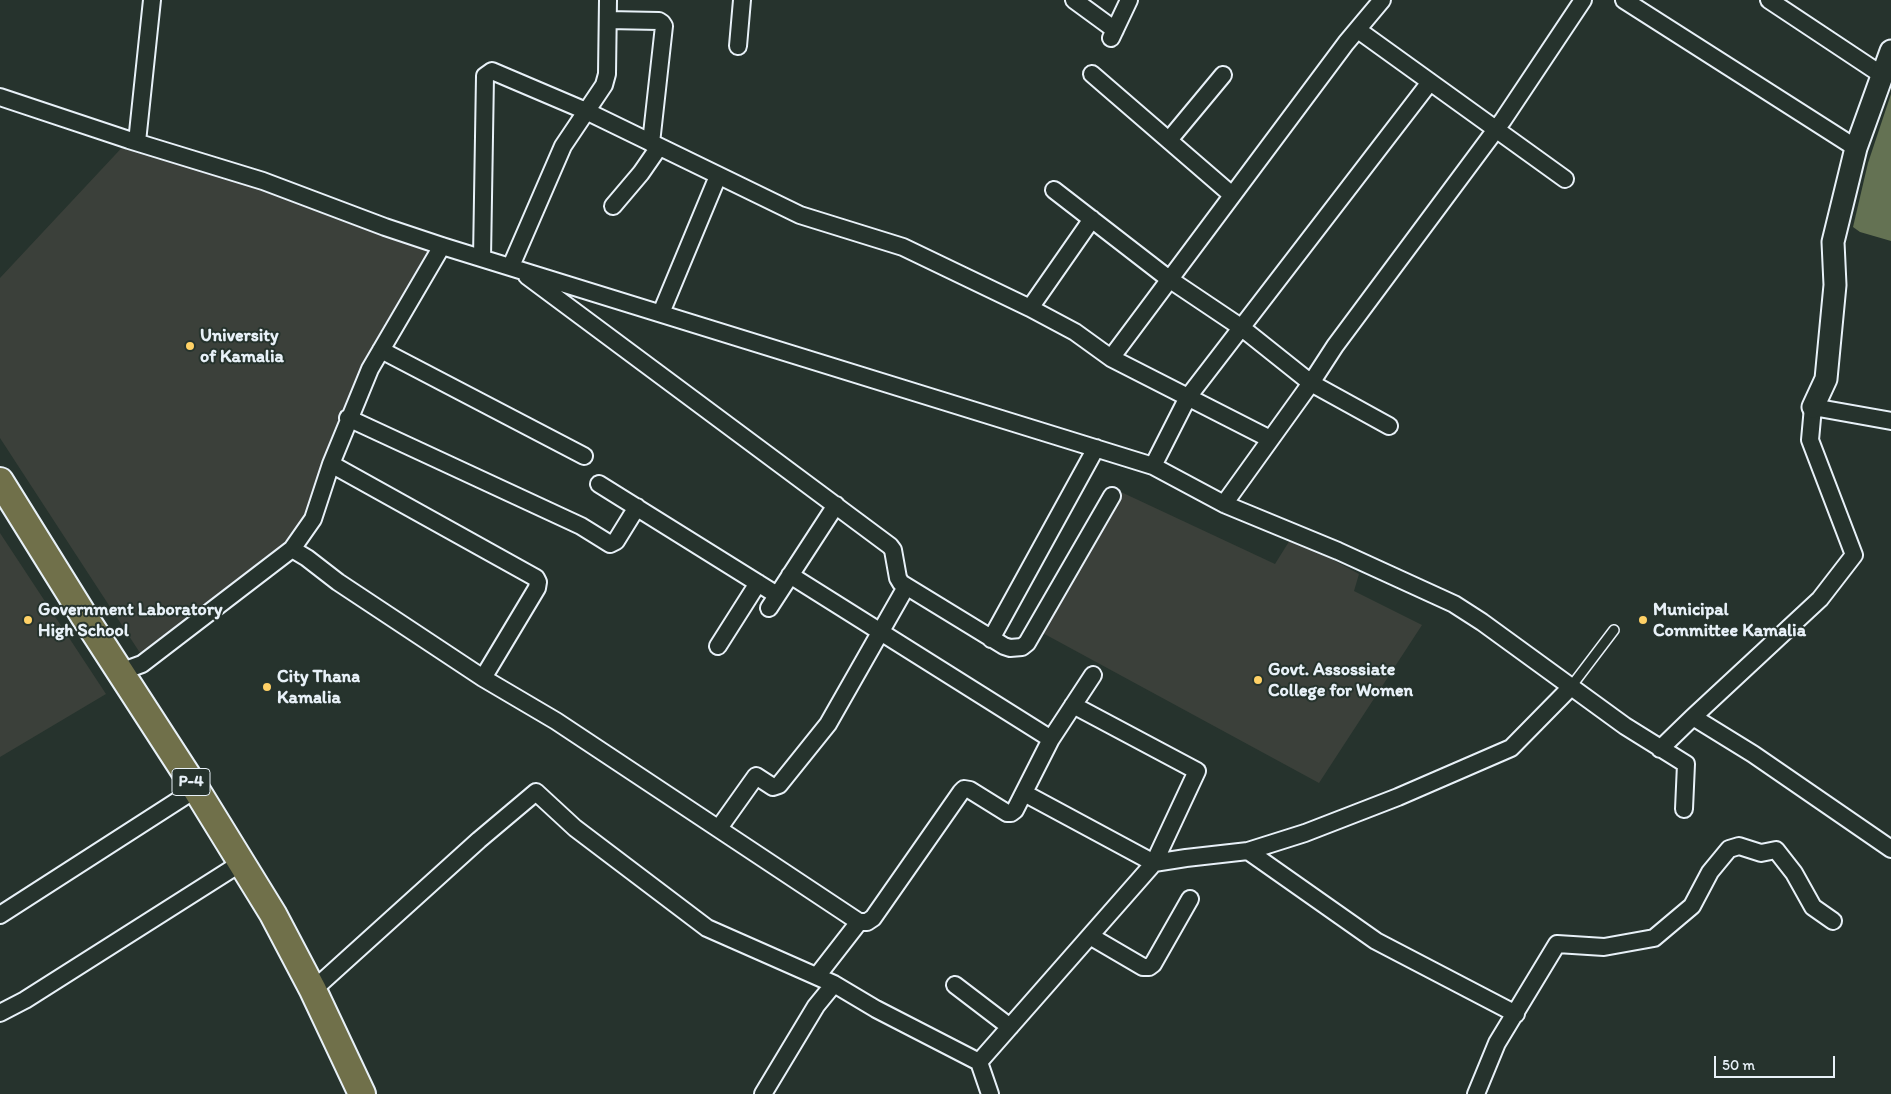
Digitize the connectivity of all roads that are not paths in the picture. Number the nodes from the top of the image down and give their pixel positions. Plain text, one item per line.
1 (152, 0) edge
2 (608, 0) edge
3 (742, 0) edge
4 (1074, 0) edge
5 (1129, 0) edge
6 (1583, 0) edge
7 (1624, 0) edge
8 (1769, 0) edge
9 (1377, 2) edge
10 (608, 20) junction
11 (1358, 30) junction
12 (738, 46) dead end
13 (1891, 51) edge
14 (1092, 74) dead end
15 (1223, 75) dead end
16 (1882, 75) junction
17 (1430, 82) junction
18 (0, 97) edge
19 (586, 111) junction
20 (1495, 129) junction
21 (1169, 140) junction
22 (137, 142) junction
23 (655, 145) junction
24 (1856, 148) junction
25 (718, 176) junction
26 (1565, 179) dead end
27 (1054, 190) dead end
28 (1232, 195) junction
29 (613, 206) dead end
30 (1092, 220) junction
31 (442, 246) junction
32 (482, 258) junction
33 (514, 267) junction
34 (1169, 279) junction
35 (1030, 308) junction
36 (661, 313) junction
37 (1242, 328) junction
38 (381, 350) junction
39 (1111, 358) junction
40 (1311, 383) junction
41 (1188, 397) junction
42 (1813, 406) junction
43 (348, 418) junction
44 (1891, 421) edge
45 (1389, 426) dead end
46 (1270, 439) junction
47 (1096, 448) junction
48 (584, 456) dead end
49 (331, 464) junction
50 (1153, 466) junction
51 (0, 481) edge
52 (599, 484) dead end
53 (1112, 496) dead end
54 (1224, 504) junction
55 (836, 505) junction
56 (637, 508) junction
57 (292, 549) junction
58 (790, 575) junction
59 (758, 583) junction
60 (906, 587) junction
61 (1614, 630) dead end
62 (880, 633) junction
63 (991, 639) junction
64 (718, 646) dead end
65 (120, 672) junction
66 (1093, 674) dead end
67 (483, 678) junction
68 (1570, 688) junction
69 (1073, 705) junction
70 (1693, 717) junction
71 (1051, 739) junction
72 (1660, 750) junction
73 (196, 790) junction
74 (1024, 793) junction
75 (1684, 809) dead end
76 (719, 828) junction
77 (1891, 849) edge
78 (1248, 851) junction
79 (241, 863) junction
80 (1154, 863) junction
81 (1190, 899) dead end
82 (0, 914) edge
83 (1833, 921) dead end
84 (859, 922) junction
85 (1090, 936) junction
86 (818, 976) junction
87 (834, 984) junction
88 (955, 985) dead end
89 (313, 990) junction
90 (0, 1013) edge
91 (1516, 1014) junction
92 (1010, 1027) junction
93 (979, 1062) junction
94 (362, 1094) edge
95 (763, 1094) edge
96 (990, 1094) edge
97 (1476, 1094) edge

1 - 22 street
2 - 10 street
3 - 12 street
4 - 5 street
6 - 20 street
7 - 24 street
8 - 16 street
9 - 11 street
10 - 19 street
10 - 23 street
11 - 17 street
11 - 28 street
13 - 16 street
14 - 21 street
15 - 21 street
16 - 24 street
17 - 20 street
17 - 37 street
18 - 22 street
19 - 23 street
19 - 32 street
19 - 33 street
20 - 26 street
20 - 40 street
21 - 28 street
22 - 31 street
23 - 25 street
23 - 29 street
24 - 42 street
25 - 35 street
25 - 36 street
27 - 30 street
28 - 34 street
30 - 34 street
30 - 35 street
31 - 32 street
31 - 38 street
32 - 33 street
33 - 36 street
33 - 55 street
34 - 37 street
34 - 39 street
35 - 39 street
36 - 47 street
37 - 40 street
37 - 41 street
38 - 43 street
38 - 48 street
39 - 41 street
40 - 45 street
40 - 46 street
41 - 46 street
41 - 50 street
42 - 44 street
42 - 70 street
43 - 49 street
43 - 56 street
46 - 54 street
47 - 50 street
47 - 63 street
49 - 57 street
49 - 67 street
50 - 54 street
51 - 65 main road, P-4
52 - 56 street
53 - 63 street
54 - 68 street
55 - 58 street
55 - 60 street
56 - 59 street
57 - 65 street
57 - 67 street
58 - 59 street
58 - 62 street
59 - 64 street
60 - 62 street
60 - 63 street
61 - 68 lane
62 - 71 street
62 - 76 street
65 - 73 main road, P-4
66 - 69 street
67 - 76 street
68 - 72 street
68 - 78 street
69 - 71 street
69 - 80 street
70 - 72 street
70 - 77 street
71 - 74 street
72 - 75 street
73 - 79 main road, P-4
73 - 82 street
74 - 80 street
74 - 84 street
76 - 84 street
78 - 80 street
78 - 91 street
79 - 89 main road, P-4
79 - 90 street
80 - 85 street
81 - 85 street
83 - 91 street
84 - 86 street
85 - 92 street
86 - 87 street
86 - 89 street
87 - 93 street
87 - 95 street
88 - 92 street
89 - 94 main road, P-4
91 - 97 street
92 - 93 street
93 - 96 street

